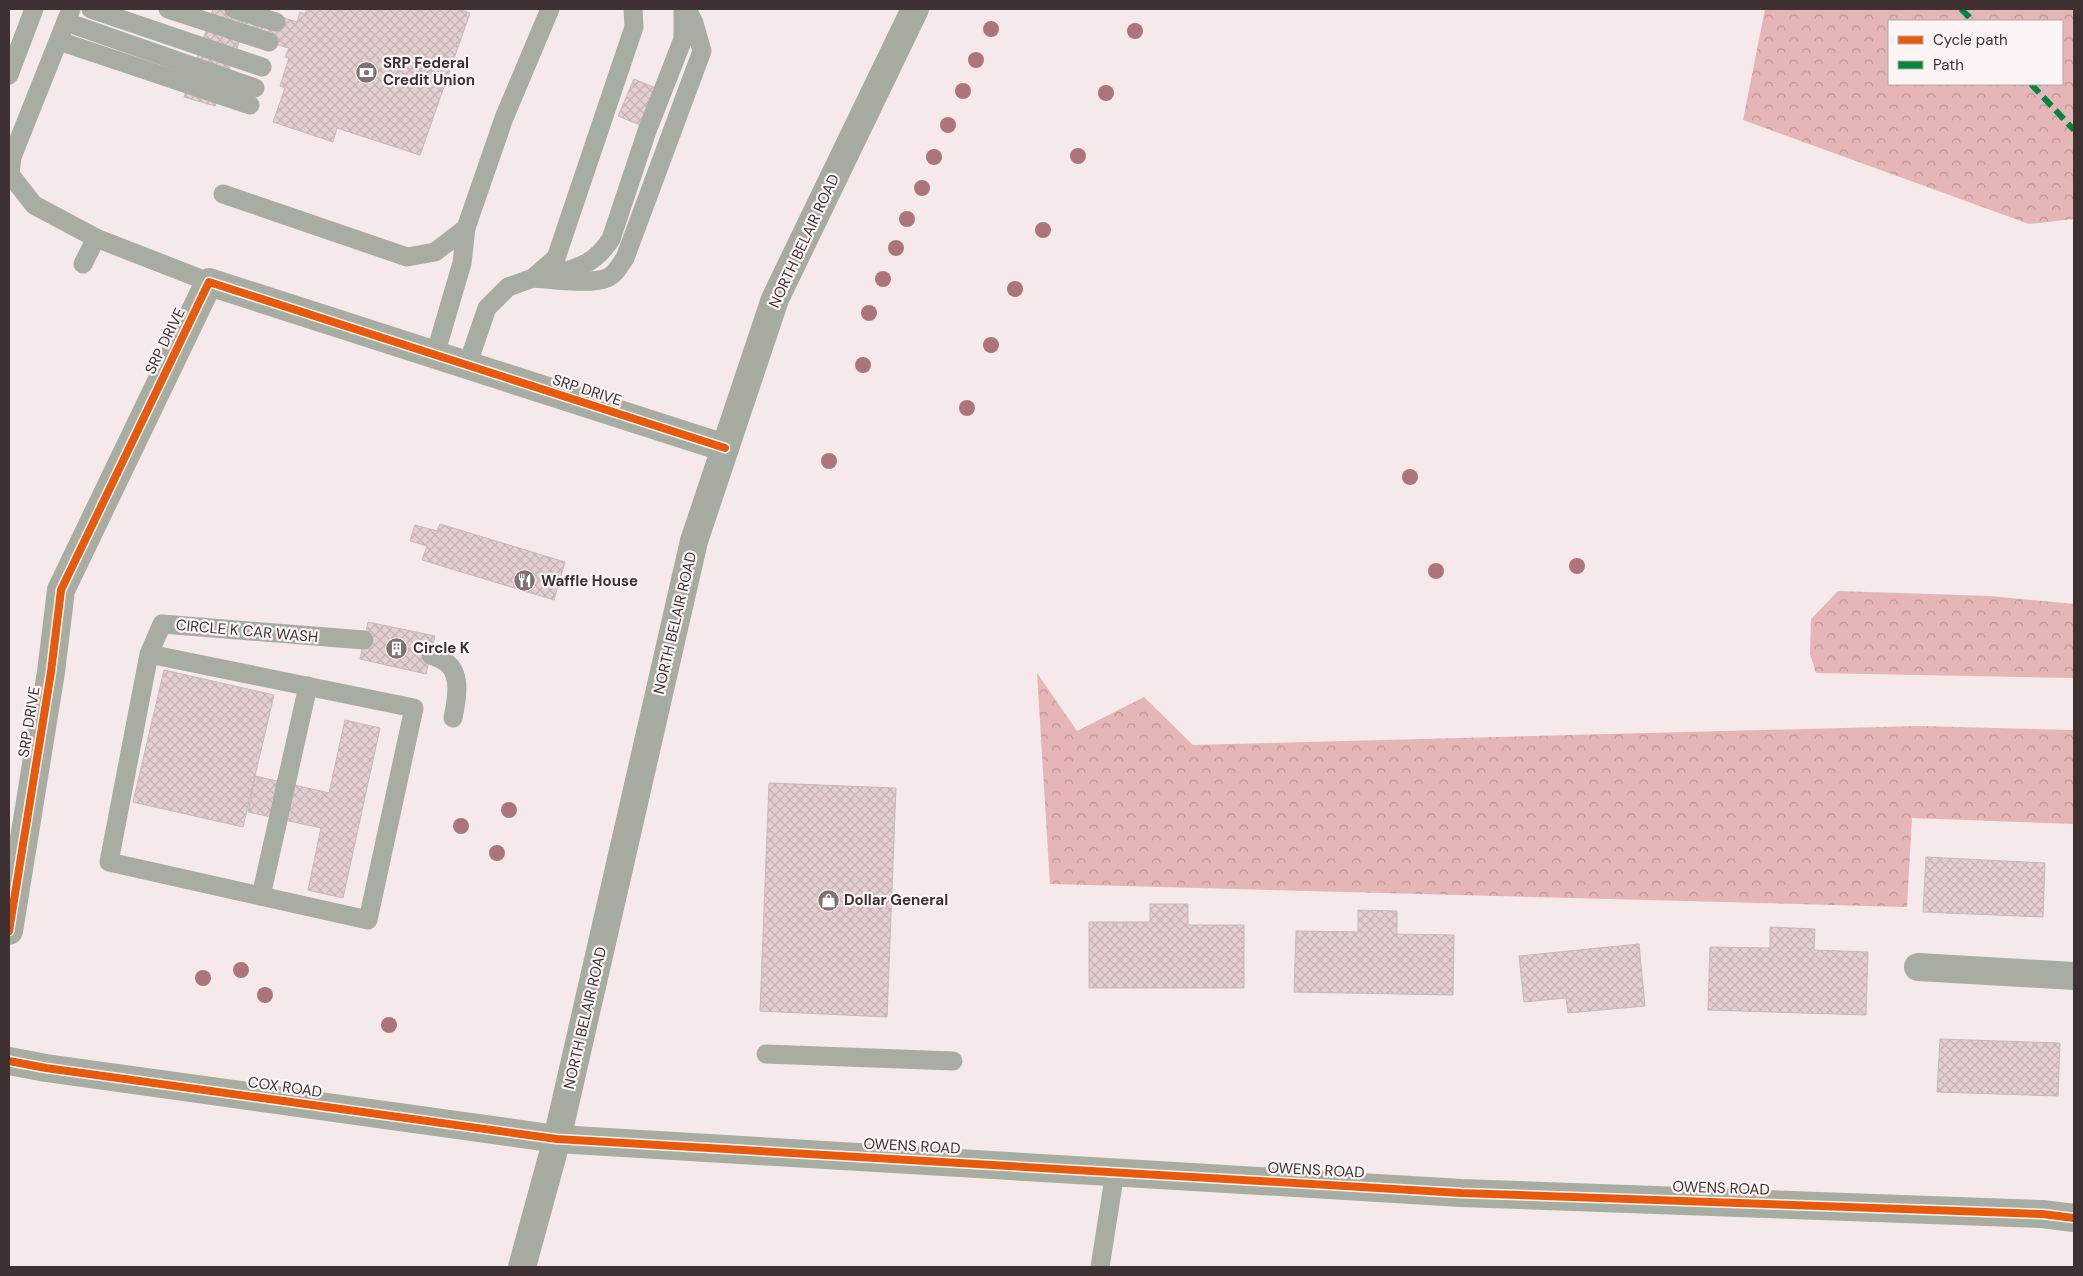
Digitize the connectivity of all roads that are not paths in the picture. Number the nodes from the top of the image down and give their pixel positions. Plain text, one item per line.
1 (34, 9) edge
2 (91, 9) edge
3 (168, 9) edge
4 (234, 9) edge
5 (550, 9) edge
6 (633, 9) edge
7 (682, 9) edge
8 (687, 9) edge
9 (915, 9) edge
10 (68, 15) edge
11 (276, 22) dead end
12 (58, 41) junction
13 (269, 42) dead end
14 (262, 68) dead end
15 (9, 75) edge
16 (9, 174) edge
17 (223, 194) dead end
18 (466, 228) junction
19 (96, 238) junction
20 (84, 264) dead end
21 (534, 278) junction
22 (209, 282) junction
23 (434, 355) junction
24 (468, 366) junction
25 (725, 448) junction
26 (364, 640) dead end
27 (149, 654) junction
28 (431, 655) dead end
29 (308, 686) junction
30 (453, 718) dead end
31 (261, 896) junction
32 (9, 931) edge
33 (1918, 967) dead end
34 (2074, 976) edge
35 (766, 1054) dead end
36 (9, 1060) edge
37 (953, 1061) dead end
38 (557, 1139) junction
39 (1115, 1172) junction
40 (2074, 1218) edge
41 (522, 1267) edge
42 (1100, 1267) edge

1 - 15 lane
2 - 14 lane
3 - 13 lane
4 - 11 lane
5 - 18 lane
6 - 21 lane
7 - 21 lane
8 - 21 lane
9 - 25 main road, NORTH BELAIR ROAD
10 - 12 lane
10 - 12 lane
12 - 16 lane
16 - 19 lane
17 - 18 lane
18 - 23 lane
19 - 20 lane
19 - 22 lane
21 - 24 lane
22 - 23 street, SRP DRIVE
22 - 32 street, SRP DRIVE
23 - 24 street, SRP DRIVE
24 - 25 street, SRP DRIVE
25 - 38 main road, NORTH BELAIR ROAD
26 - 27 lane, CIRCLE K CAR WASH
27 - 29 lane
27 - 31 lane
28 - 30 lane
29 - 31 lane
29 - 31 lane
33 - 34 street
35 - 37 lane
36 - 38 street, COX ROAD
38 - 39 street, OWENS ROAD
38 - 41 main road, NORTH BELAIR ROAD
39 - 40 street, OWENS ROAD
39 - 42 lane

